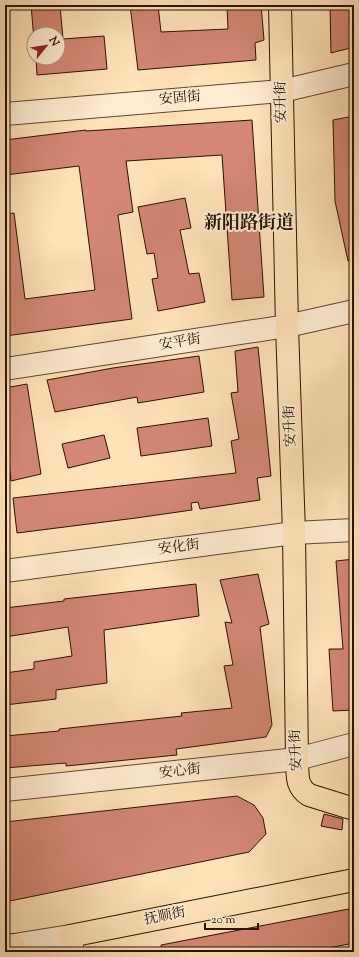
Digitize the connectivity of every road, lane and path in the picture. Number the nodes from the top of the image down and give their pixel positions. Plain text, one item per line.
1 (280, 5) edge
2 (354, 74) edge
3 (282, 91) junction
4 (5, 114) edge
5 (354, 311) edge
6 (287, 326) junction
7 (5, 369) edge
8 (354, 530) edge
9 (294, 533) junction
10 (5, 571) edge
11 (354, 744) edge
12 (297, 759) junction
13 (5, 790) edge
14 (354, 809) edge
15 (354, 880) edge
16 (71, 944) edge
17 (11, 948) edge

1 - 3 main road, 安升街
2 - 3 street, 安固街
3 - 4 street, 安固街
3 - 6 main road, 安升街
5 - 6 street, 安平街
6 - 7 street, 安平街
6 - 9 main road, 安升街
8 - 9 street, 安化街
9 - 10 street, 安化街
9 - 12 main road, 安升街
11 - 12 street, 安心街
12 - 13 street, 安心街
12 - 14 main road, 安升街
15 - 16 main road, 抚顺街
16 - 17 street

